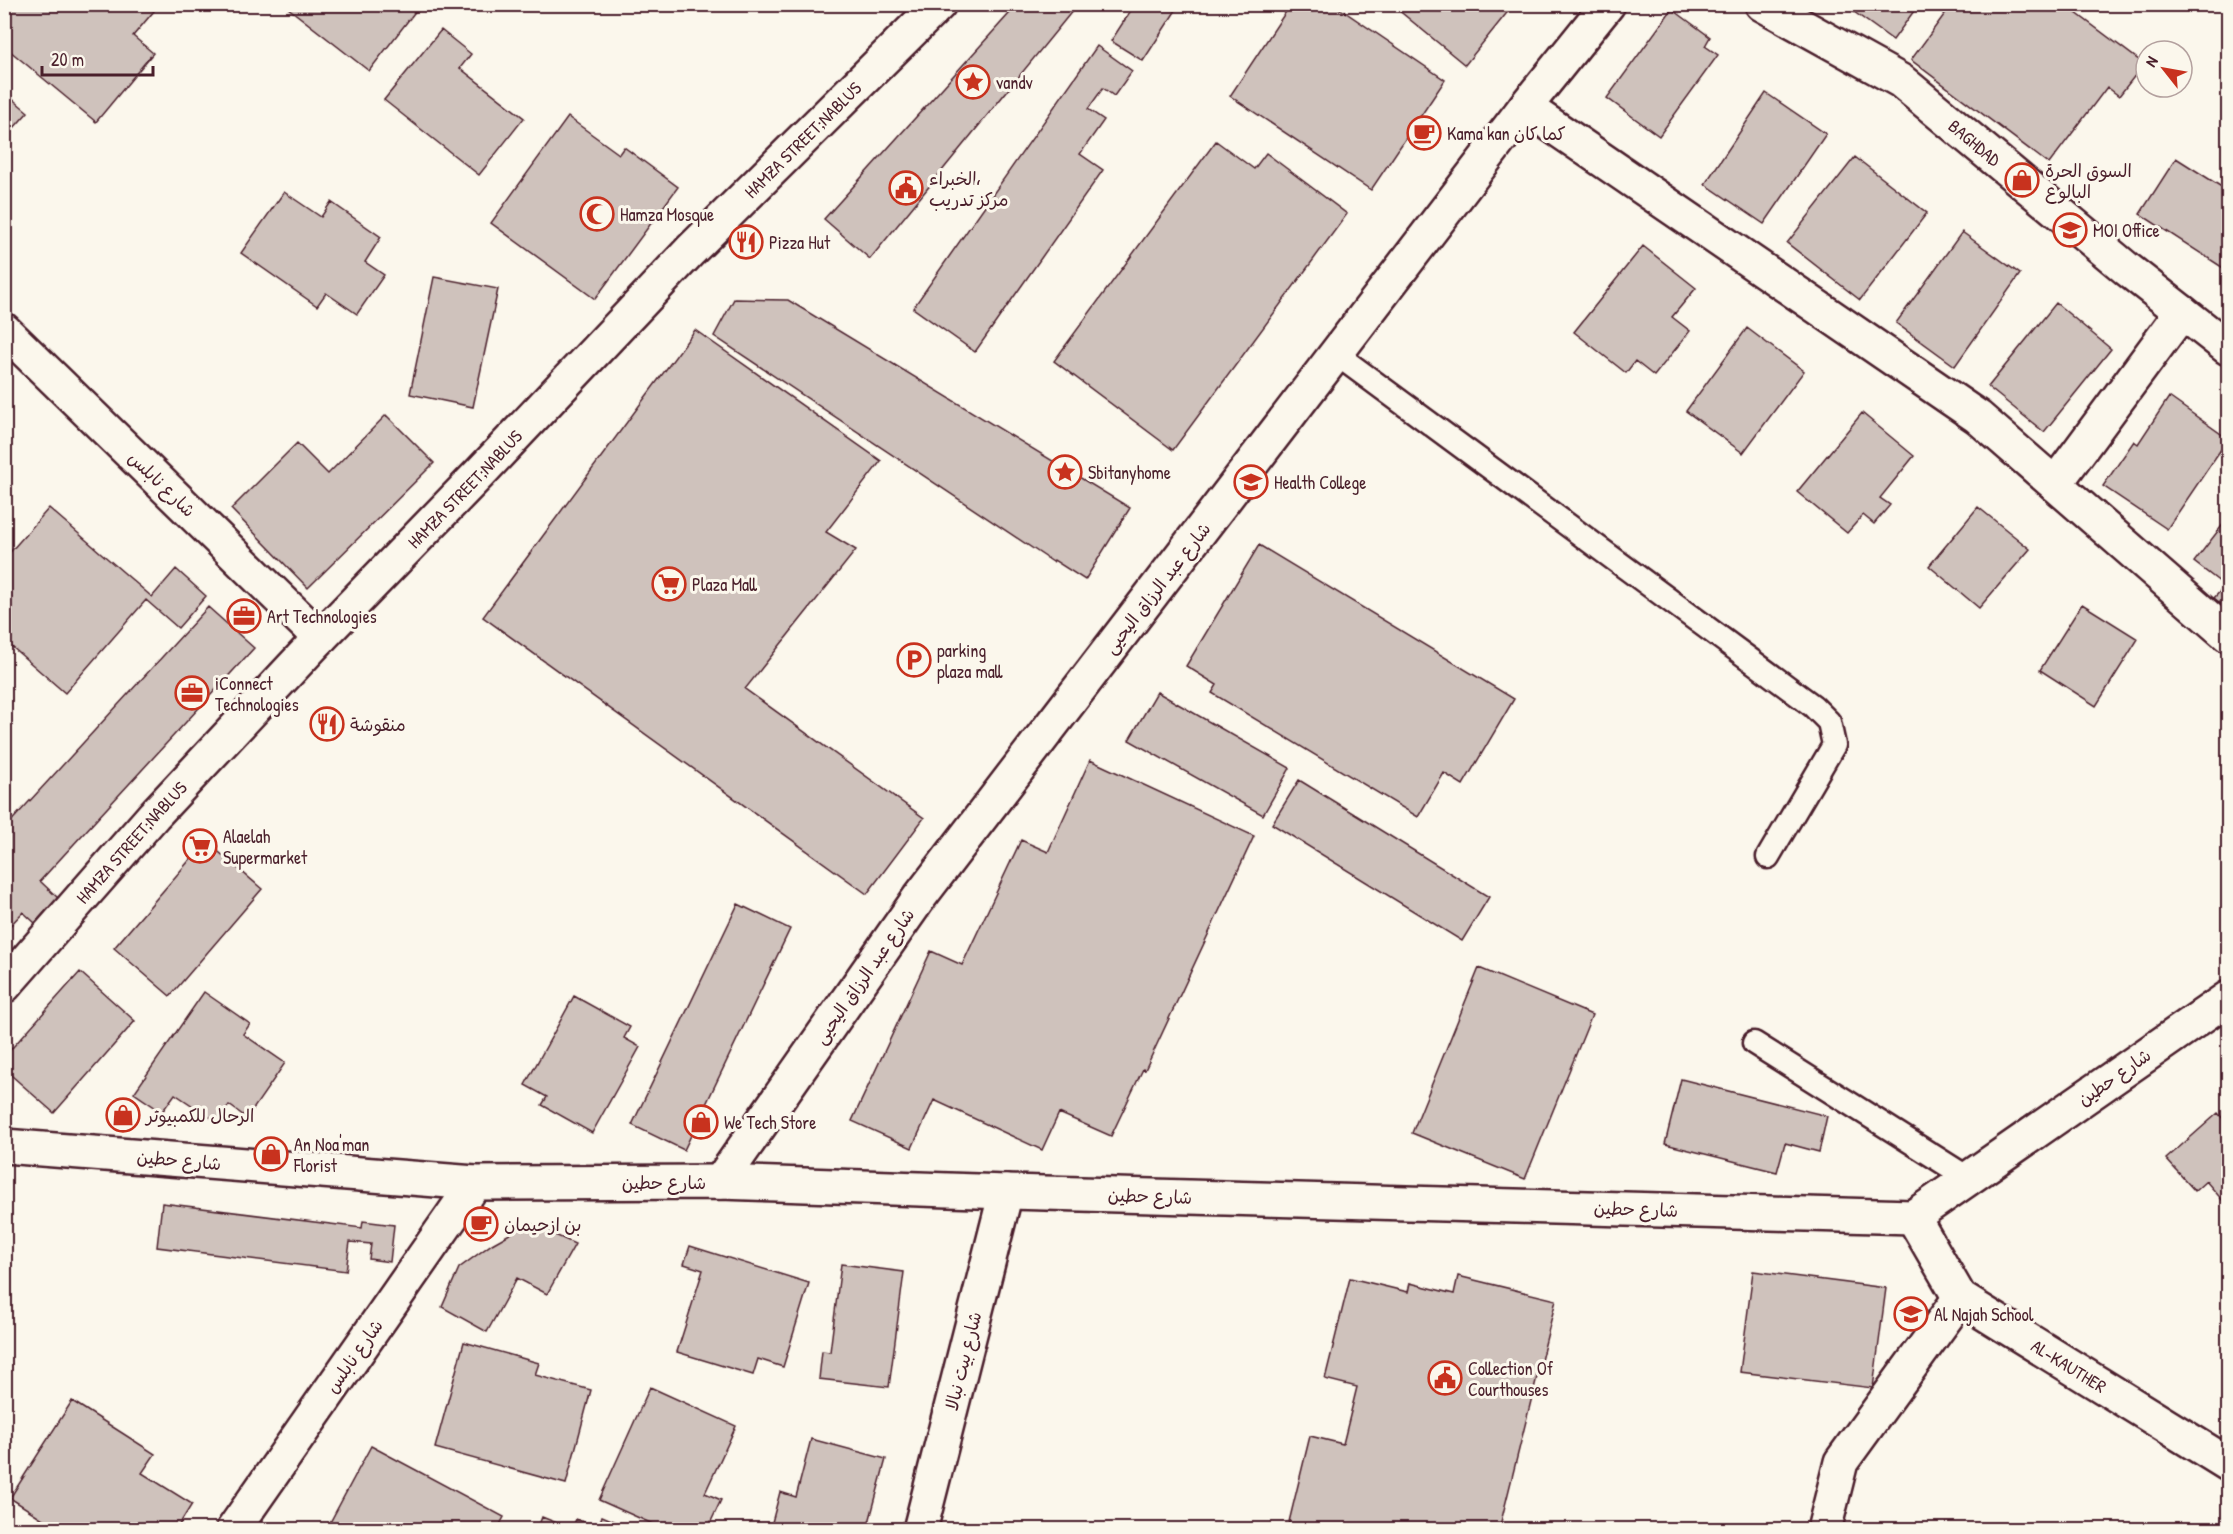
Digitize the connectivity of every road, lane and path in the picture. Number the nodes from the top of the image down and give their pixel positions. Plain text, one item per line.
1 (939, 4) edge
2 (1608, 4) edge
3 (1762, 4) edge
4 (1525, 107) junction
5 (2182, 312) junction
6 (4, 330) edge
7 (2229, 348) edge
8 (1336, 354) junction
9 (2055, 484) junction
10 (2228, 635) edge
11 (321, 638) junction
12 (1768, 857) dead end
13 (4, 986) edge
14 (2229, 998) edge
15 (1754, 1043) dead end
16 (4, 1146) edge
17 (1968, 1178) junction
18 (720, 1182) junction
19 (475, 1184) junction
20 (1006, 1192) junction
21 (1913, 1217) junction
22 (1960, 1298) junction
23 (2229, 1464) edge
24 (233, 1530) edge
25 (920, 1530) edge
26 (1824, 1530) edge

1 - 11 street, HAMZA STREET;NABLUS
2 - 4 street, شارع عبد الرزاق اليحيى
3 - 5 street, BAGHDAD
4 - 8 street, شارع عبد الرزاق اليحيى
4 - 9 street
5 - 7 street, BAGHDAD
5 - 9 street
6 - 11 street, شارع نابلس
8 - 12 lane
8 - 18 street, شارع عبد الرزاق اليحيى
9 - 10 street
11 - 13 street, HAMZA STREET;NABLUS
14 - 17 street, شارع حطين
15 - 17 lane
16 - 19 street, شارع حطين
17 - 21 street, شارع حطين
18 - 19 street, شارع حطين
18 - 20 street, شارع حطين
19 - 24 street, شارع نابلس
20 - 21 street, شارع حطين
20 - 25 street, شارع بيت نبالا
21 - 22 street, AL-KAUTHER
22 - 23 street, AL-KAUTHER
22 - 26 street

